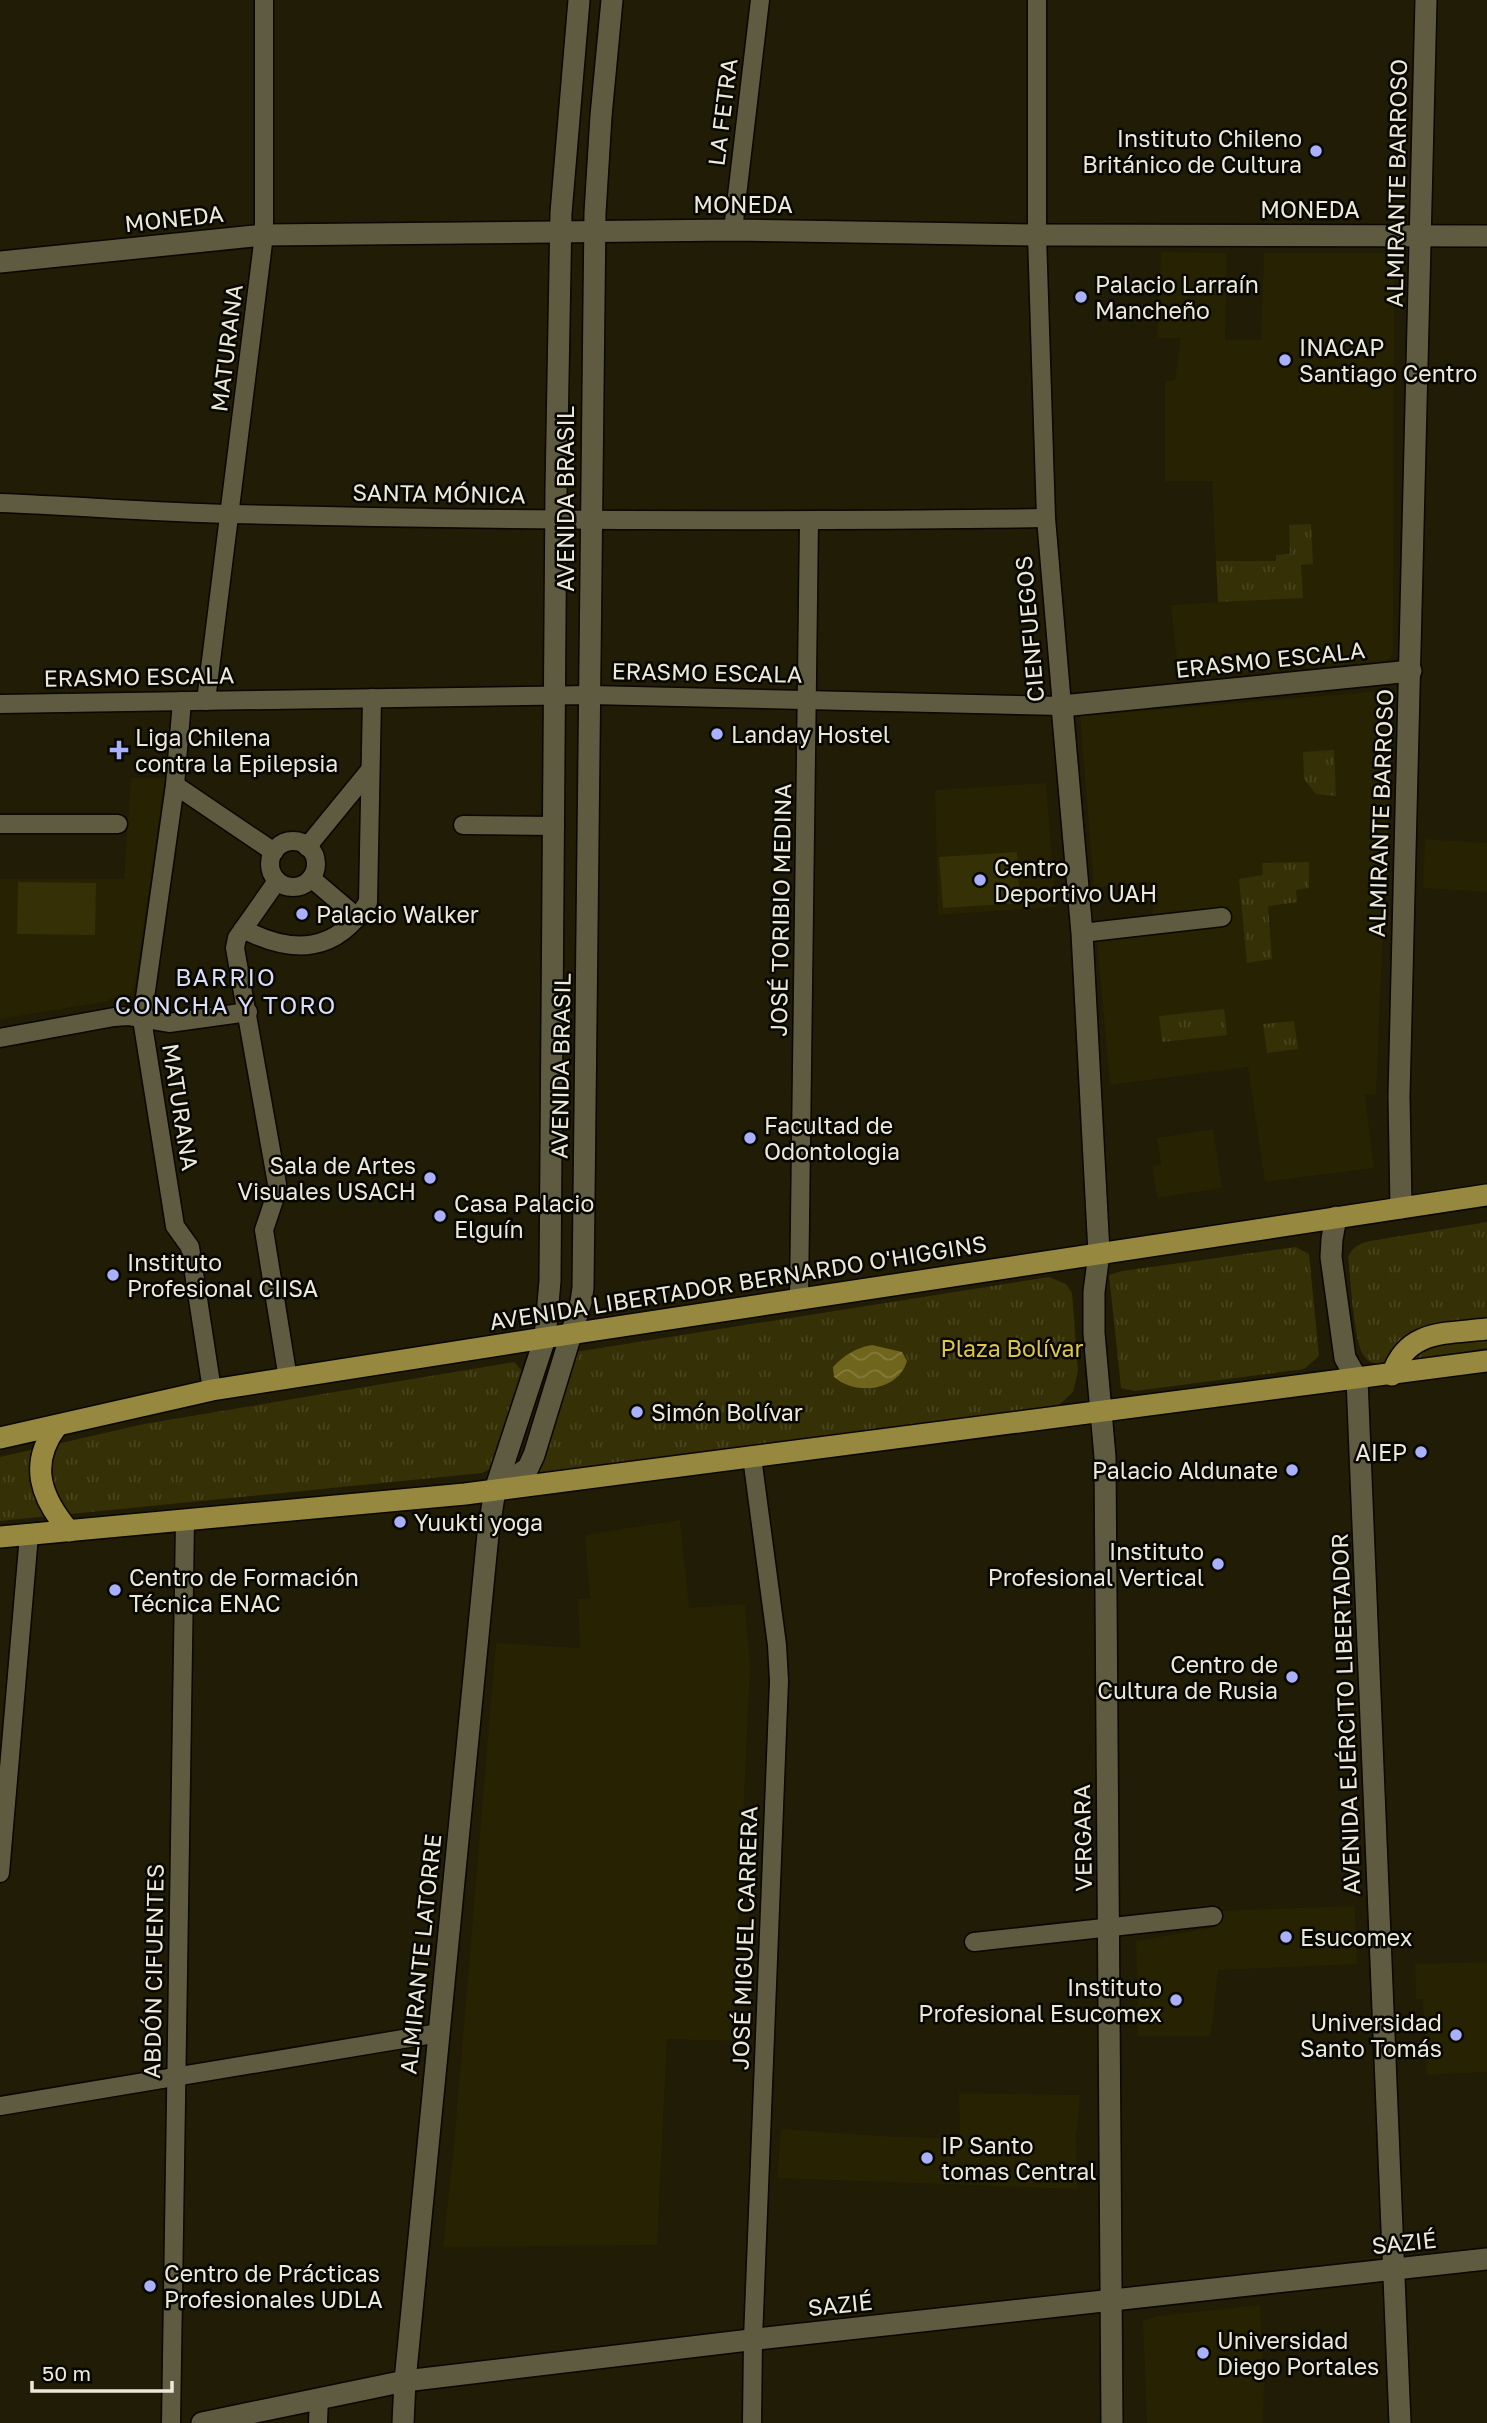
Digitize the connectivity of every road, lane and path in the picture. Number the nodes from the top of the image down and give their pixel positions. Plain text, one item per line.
1 (264, 0) edge
2 (579, 0) edge
3 (612, 0) edge
4 (760, 0) edge
5 (1037, 0) edge
6 (1426, 0) edge
7 (733, 230) junction
8 (561, 231) junction
9 (594, 231) junction
10 (264, 235) junction
11 (1037, 235) junction
12 (1421, 235) junction
13 (1487, 236) edge
14 (0, 262) edge
15 (0, 503) edge
16 (230, 514) junction
17 (1046, 518) junction
18 (556, 519) junction
19 (591, 520) junction
20 (808, 521) junction
21 (1411, 671) junction
22 (555, 695) junction
23 (590, 695) junction
24 (372, 698) junction
25 (183, 701) junction
26 (206, 701) junction
27 (807, 701) junction
28 (0, 704) edge
29 (1062, 706) junction
30 (370, 770) junction
31 (175, 785) junction
32 (0, 824) edge
33 (118, 824) dead end
34 (463, 825) dead end
35 (555, 826) junction
36 (307, 847) junction
37 (274, 852) junction
38 (311, 878) junction
39 (277, 881) junction
40 (1222, 917) dead end
41 (358, 918) junction
42 (243, 929) junction
43 (1082, 933) junction
44 (248, 1012) junction
45 (142, 1019) junction
46 (0, 1038) edge
47 (1487, 1195) edge
48 (1401, 1208) junction
49 (1336, 1217) junction
50 (1099, 1253) junction
51 (799, 1299) junction
52 (1487, 1329) edge
53 (569, 1334) junction
54 (545, 1338) junction
55 (1487, 1361) edge
56 (1392, 1375) junction
57 (288, 1379) junction
58 (1357, 1379) junction
59 (212, 1390) junction
60 (1100, 1411) junction
61 (57, 1426) junction
62 (0, 1437) edge
63 (752, 1457) junction
64 (495, 1490) junction
65 (185, 1520) junction
66 (69, 1531) junction
67 (29, 1535) junction
68 (0, 1537) edge
69 (0, 1873) edge
70 (1213, 1916) dead end
71 (1109, 1928) junction
72 (974, 1942) dead end
73 (439, 2032) junction
74 (175, 2077) junction
75 (0, 2106) edge
76 (1487, 2259) edge
77 (1394, 2269) junction
78 (1112, 2300) junction
79 (753, 2339) junction
80 (405, 2381) junction
81 (319, 2398) junction
82 (172, 2423) edge
83 (202, 2423) edge
84 (318, 2423) edge
85 (403, 2423) edge
86 (752, 2423) edge
87 (1112, 2423) edge
88 (1400, 2423) edge

1 - 10 street, MATURANA
2 - 8 street, AVENIDA BRASIL
3 - 9 street, AVENIDA BRASIL
4 - 7 street, LA FETRA
5 - 11 street, CIENFUEGOS
6 - 12 street, ALMIRANTE BARROSO
7 - 9 street, MONEDA
7 - 11 street, MONEDA
8 - 9 street, MONEDA
8 - 10 street, MONEDA
8 - 18 street, AVENIDA BRASIL
9 - 19 street, AVENIDA BRASIL
10 - 14 street, MONEDA
10 - 16 street, MATURANA
11 - 12 street, MONEDA
11 - 17 street, CIENFUEGOS
12 - 13 street, MONEDA
12 - 21 street, ALMIRANTE BARROSO
15 - 16 street, SANTA MÓNICA
16 - 18 street, SANTA MÓNICA
16 - 26 street, MATURANA
17 - 20 street, SANTA MÓNICA
17 - 29 street, CIENFUEGOS
18 - 19 street, SANTA MÓNICA
18 - 22 street, AVENIDA BRASIL
19 - 20 street, SANTA MÓNICA
19 - 23 street, AVENIDA BRASIL
20 - 27 street, JOSÉ TORIBIO MEDINA
21 - 29 street, ERASMO ESCALA
21 - 48 street, ALMIRANTE BARROSO
22 - 23 street, ERASMO ESCALA
22 - 24 street, ERASMO ESCALA
22 - 35 street, AVENIDA BRASIL
23 - 27 street, ERASMO ESCALA
23 - 53 street, AVENIDA BRASIL
24 - 26 street, ERASMO ESCALA
24 - 30 street
25 - 26 street, ERASMO ESCALA
25 - 28 street, ERASMO ESCALA
25 - 31 street, MATURANA
27 - 29 street, ERASMO ESCALA
27 - 51 street, JOSÉ TORIBIO MEDINA
29 - 43 street, CIENFUEGOS
30 - 36 street
30 - 41 street
31 - 37 street
31 - 45 street, MATURANA
32 - 33 street
34 - 35 street
35 - 54 street, AVENIDA BRASIL
36 - 37 street
36 - 38 street
37 - 39 street
38 - 39 street
38 - 41 street
39 - 42 street
40 - 43 street
41 - 42 street
42 - 44 street
43 - 50 street, CIENFUEGOS
44 - 45 street
44 - 57 street
45 - 46 street
45 - 59 street, MATURANA
47 - 48 main road, AVENIDA LIBERTADOR BERNARDO O'HIGGINS
48 - 49 main road, AVENIDA LIBERTADOR BERNARDO O'HIGGINS
49 - 50 main road, AVENIDA LIBERTADOR BERNARDO O'HIGGINS
49 - 58 street, AVENIDA EJÉRCITO LIBERTADOR
50 - 51 main road, AVENIDA LIBERTADOR BERNARDO O'HIGGINS
50 - 60 street, VERGARA
51 - 53 main road, AVENIDA LIBERTADOR BERNARDO O'HIGGINS
52 - 56 main road
53 - 54 main road, AVENIDA LIBERTADOR BERNARDO O'HIGGINS
53 - 64 street, AVENIDA BRASIL
54 - 57 main road, AVENIDA LIBERTADOR BERNARDO O'HIGGINS
54 - 64 street, AVENIDA BRASIL
55 - 56 main road
56 - 58 main road
57 - 59 main road, AVENIDA LIBERTADOR BERNARDO O'HIGGINS
58 - 60 main road
58 - 77 street, AVENIDA EJÉRCITO LIBERTADOR
59 - 61 main road, AVENIDA LIBERTADOR BERNARDO O'HIGGINS
60 - 63 main road
60 - 71 street, VERGARA
61 - 62 main road, AVENIDA LIBERTADOR BERNARDO O'HIGGINS
61 - 66 main road
63 - 64 main road
63 - 79 street, JOSÉ MIGUEL CARRERA
64 - 65 main road
64 - 73 street, ALMIRANTE LATORRE
65 - 66 main road
65 - 74 street, ABDÓN CIFUENTES
66 - 67 main road
67 - 68 main road
67 - 69 street
70 - 71 street
71 - 72 street
71 - 78 street, VERGARA
73 - 74 street
73 - 80 street, ALMIRANTE LATORRE
74 - 75 street
74 - 82 street, ABDÓN CIFUENTES
76 - 77 street, SAZIÉ
77 - 78 street, SAZIÉ
77 - 88 street, AVENIDA EJÉRCITO LIBERTADOR
78 - 79 street, SAZIÉ
78 - 87 street, VERGARA
79 - 80 street, SAZIÉ
79 - 86 street, JOSÉ MIGUEL CARRERA
80 - 81 street, SAZIÉ
80 - 85 street, ALMIRANTE LATORRE
81 - 83 street, SAZIÉ
81 - 84 street

